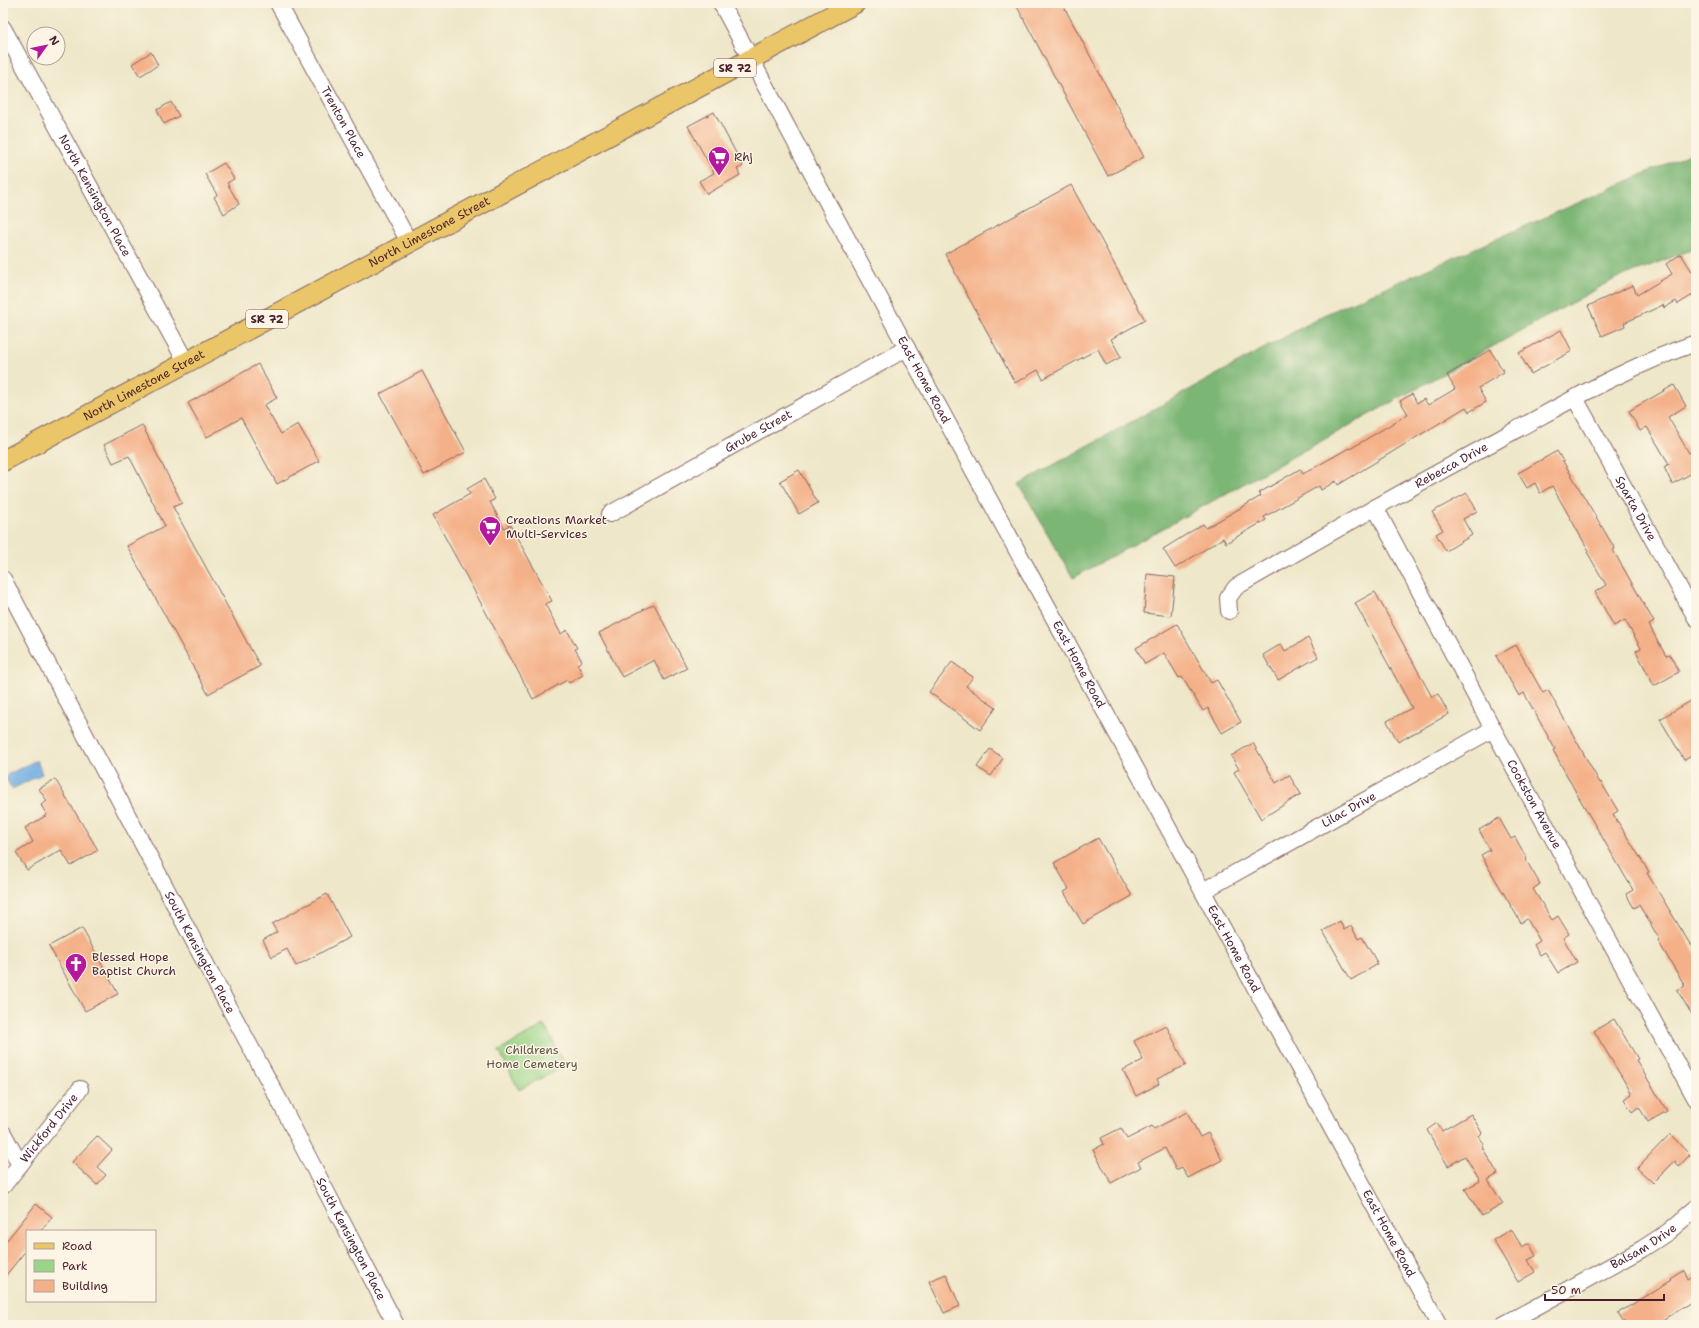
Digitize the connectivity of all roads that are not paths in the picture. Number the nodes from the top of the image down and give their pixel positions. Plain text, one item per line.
1 (278, 3) edge
2 (721, 3) edge
3 (855, 3) edge
4 (3, 28) edge
5 (751, 59) junction
6 (409, 242) junction
7 (1696, 343) edge
8 (907, 348) junction
9 (186, 362) junction
10 (1575, 398) junction
11 (3, 461) edge
12 (1375, 507) junction
13 (610, 514) dead end
14 (3, 579) edge
15 (1229, 611) dead end
16 (1696, 618) edge
17 (1494, 729) junction
18 (1203, 891) junction
19 (80, 1089) dead end
20 (1696, 1099) edge
21 (3, 1133) edge
22 (20, 1164) junction
23 (3, 1186) edge
24 (1696, 1208) edge
25 (396, 1325) edge
26 (1439, 1325) edge
27 (1502, 1325) edge

1 - 6 street, Trenton Place
2 - 5 street, East Home Road
3 - 5 main road, North Limestone Street / SR 72
4 - 9 street, North Kensington Place
5 - 6 main road, North Limestone Street / SR 72
5 - 8 street, East Home Road
6 - 9 main road, North Limestone Street / SR 72
7 - 10 street, Rebecca Drive
8 - 13 street, Grube Street
8 - 18 street, East Home Road
9 - 11 main road, North Limestone Street / SR 72
10 - 12 street, Rebecca Drive
10 - 16 street, Sparta Drive
12 - 15 street, Rebecca Drive
12 - 17 street, Cookston Avenue
14 - 25 street, South Kensington Place
17 - 18 street, Lilac Drive
17 - 20 street, Cookston Avenue
18 - 26 street, East Home Road
19 - 22 street, Wickford Drive
21 - 22 street
22 - 23 street, Wickford Drive
24 - 27 street, Balsam Drive

